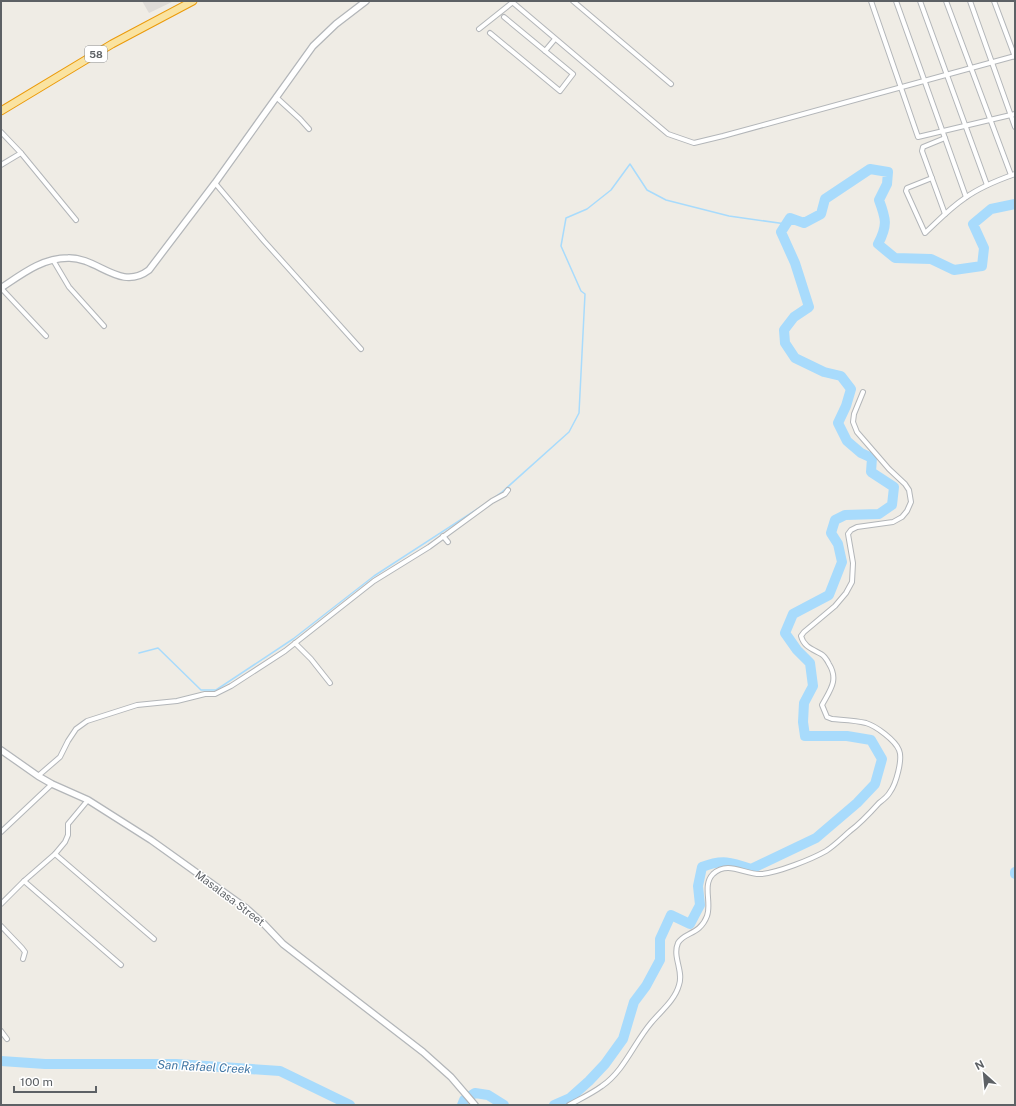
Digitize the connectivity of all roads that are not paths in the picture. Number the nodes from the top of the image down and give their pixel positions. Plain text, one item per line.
1 (193, 1) edge
2 (366, 1) edge
3 (573, 1) edge
4 (871, 1) edge
5 (896, 1) edge
6 (920, 1) edge
7 (946, 1) edge
8 (970, 1) edge
9 (994, 1) edge
10 (512, 2) edge
11 (504, 17) dead end
12 (479, 29) dead end
13 (490, 33) dead end
14 (555, 39) junction
15 (545, 51) junction
16 (1015, 56) edge
17 (991, 62) junction
18 (970, 68) junction
19 (947, 74) junction
20 (924, 81) junction
21 (671, 84) dead end
22 (900, 87) junction
23 (276, 97) junction
24 (1, 111) edge
25 (1015, 114) edge
26 (1010, 115) junction
27 (990, 120) junction
28 (965, 125) junction
29 (1015, 127) edge
30 (308, 129) dead end
31 (942, 130) junction
32 (1, 132) edge
33 (945, 138) junction
34 (21, 153) junction
35 (1, 165) edge
36 (1013, 175) edge
37 (932, 178) junction
38 (215, 183) junction
39 (987, 185) junction
40 (966, 197) junction
41 (945, 214) junction
42 (76, 220) dead end
43 (53, 260) junction
44 (1, 288) edge
45 (104, 326) dead end
46 (46, 336) dead end
47 (361, 349) dead end
48 (863, 392) dead end
49 (508, 490) dead end
50 (443, 536) junction
51 (448, 542) dead end
52 (295, 643) junction
53 (330, 683) dead end
54 (1, 750) edge
55 (38, 776) junction
56 (52, 784) junction
57 (88, 800) junction
58 (1, 832) edge
59 (55, 854) junction
60 (24, 881) junction
61 (1, 904) edge
62 (1, 926) edge
63 (154, 939) dead end
64 (23, 959) dead end
65 (121, 965) dead end
66 (1, 1031) edge
67 (7, 1039) dead end
68 (474, 1104) edge
69 (569, 1105) edge

1 - 24 highway, 58
2 - 23 street
3 - 21 street
4 - 22 street
5 - 20 street
6 - 19 street
7 - 18 street
8 - 17 street
9 - 16 street
10 - 12 street
10 - 14 street
11 - 15 street
13 - 15 street
14 - 15 street
14 - 22 street
16 - 17 street
17 - 18 street
17 - 26 street
18 - 19 street
18 - 27 street
19 - 20 street
19 - 28 street
20 - 22 street
20 - 31 street
22 - 31 street
23 - 30 street
23 - 38 street
25 - 26 street
26 - 27 street
26 - 29 street
27 - 28 street
27 - 36 street
28 - 31 street
28 - 39 street
31 - 33 street
32 - 34 street
33 - 37 street
33 - 40 street
34 - 35 street
34 - 42 street
36 - 39 street
37 - 41 street
37 - 41 street
38 - 43 street
38 - 47 street
39 - 40 street
40 - 41 street
43 - 44 street
43 - 45 street
44 - 46 street
48 - 69 street
49 - 50 street
50 - 51 street
50 - 52 street
52 - 53 street
52 - 55 street
54 - 55 street, Masalasa Street
55 - 56 street, Masalasa Street
56 - 57 street, Masalasa Street
56 - 58 street
57 - 59 street
57 - 68 street, Masalasa Street
59 - 60 street
59 - 63 street
60 - 61 street
60 - 65 street
62 - 64 street
66 - 67 street

